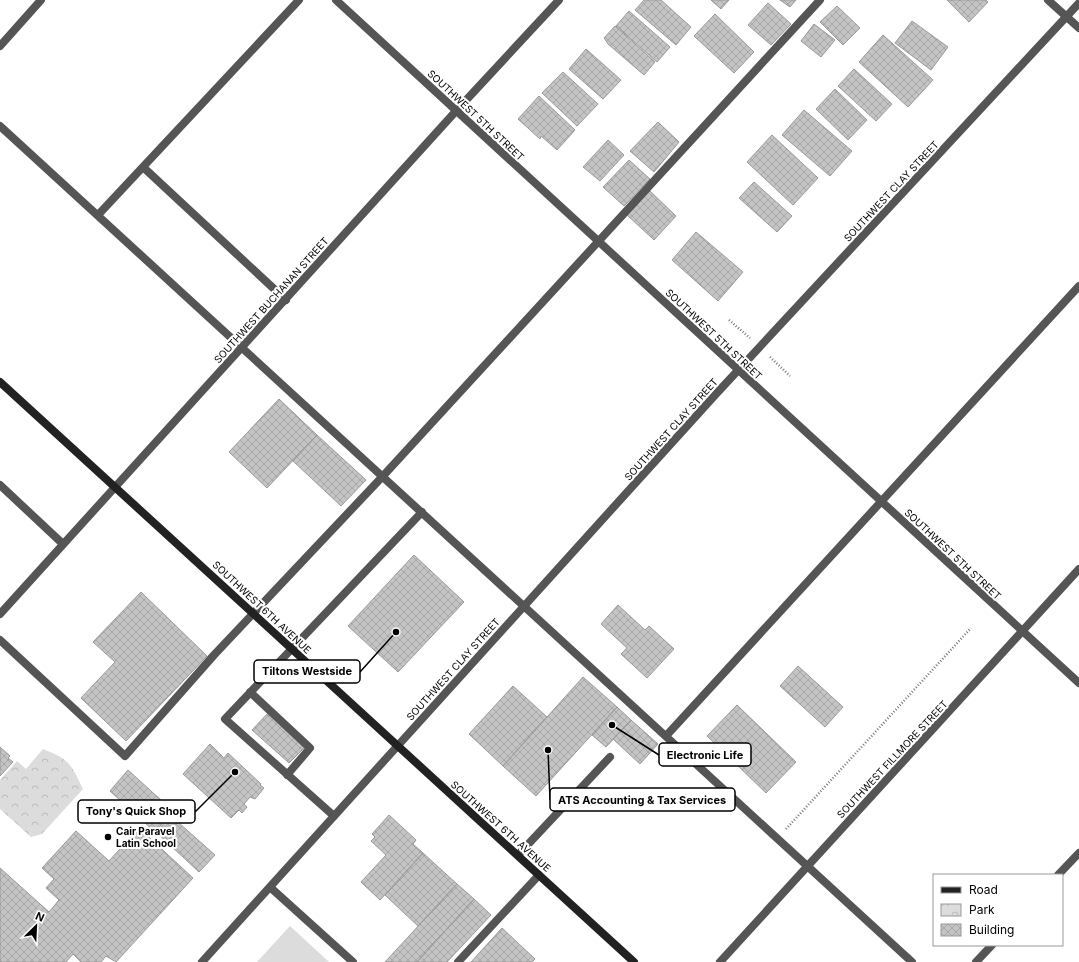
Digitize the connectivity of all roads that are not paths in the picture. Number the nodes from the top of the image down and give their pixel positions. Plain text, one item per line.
1 (41, 0) edge
2 (299, 0) edge
3 (336, 0) edge
4 (559, 0) edge
5 (820, 0) edge
6 (1048, 0) edge
7 (1079, 3) edge
8 (1067, 17) junction
9 (1079, 28) edge
10 (0, 46) edge
11 (456, 111) junction
12 (0, 126) edge
13 (143, 167) junction
14 (98, 215) junction
15 (598, 242) junction
16 (1079, 286) edge
17 (286, 300) junction
18 (242, 348) junction
19 (738, 370) junction
20 (0, 382) edge
21 (383, 476) junction
22 (0, 485) edge
23 (115, 486) junction
24 (882, 502) junction
25 (422, 512) junction
26 (63, 544) junction
27 (1079, 569) edge
28 (523, 606) junction
29 (254, 613) junction
30 (0, 614) edge
31 (1022, 631) junction
32 (0, 640) edge
33 (292, 648) junction
34 (1079, 683) edge
35 (250, 692) junction
36 (666, 736) junction
37 (398, 745) junction
38 (610, 757) dead end
39 (287, 775) junction
40 (334, 816) junction
41 (1079, 853) edge
42 (518, 855) junction
43 (807, 866) junction
44 (1059, 874) edge
45 (539, 875) junction
46 (271, 888) junction
47 (991, 946) edge
48 (202, 962) edge
49 (352, 962) edge
50 (458, 962) edge
51 (634, 962) edge
52 (720, 962) edge
53 (912, 962) edge
54 (976, 962) edge

1 - 10 street
2 - 13 street
3 - 11 street, SOUTHWEST 5TH STREET
4 - 11 street, SOUTHWEST BUCHANAN STREET
5 - 15 street
6 - 8 street
7 - 8 street, SOUTHWEST CLAY STREET
8 - 9 street
8 - 19 street, SOUTHWEST CLAY STREET
11 - 15 street, SOUTHWEST 5TH STREET
11 - 17 street, SOUTHWEST BUCHANAN STREET
12 - 14 street
13 - 14 street
13 - 17 street
14 - 18 street
15 - 19 street, SOUTHWEST 5TH STREET
15 - 21 street
16 - 24 street
17 - 18 street, SOUTHWEST BUCHANAN STREET
18 - 21 street
18 - 23 street, SOUTHWEST BUCHANAN STREET
19 - 24 street, SOUTHWEST 5TH STREET
19 - 28 street, SOUTHWEST CLAY STREET
20 - 23 main road, SOUTHWEST 6TH AVENUE
21 - 25 street
21 - 29 street
22 - 26 street
23 - 26 street, SOUTHWEST BUCHANAN STREET
23 - 29 main road, SOUTHWEST 6TH AVENUE
24 - 31 street, SOUTHWEST 5TH STREET
24 - 36 street
25 - 28 street
25 - 33 street
26 - 30 street, SOUTHWEST BUCHANAN STREET
27 - 31 street, SOUTHWEST FILLMORE STREET
28 - 36 street
28 - 37 street, SOUTHWEST CLAY STREET
29 - 32 street
29 - 33 main road, SOUTHWEST 6TH AVENUE
31 - 34 street, SOUTHWEST 5TH STREET
31 - 43 street, SOUTHWEST FILLMORE STREET
33 - 35 street
33 - 37 main road, SOUTHWEST 6TH AVENUE
35 - 39 street
35 - 39 street
36 - 43 street
37 - 40 street, SOUTHWEST CLAY STREET
37 - 42 main road, SOUTHWEST 6TH AVENUE
38 - 42 street
39 - 40 street
40 - 46 street, SOUTHWEST CLAY STREET
41 - 44 street
42 - 45 main road, SOUTHWEST 6TH AVENUE
43 - 52 street, SOUTHWEST FILLMORE STREET
43 - 53 street
45 - 50 street
45 - 51 main road, SOUTHWEST 6TH AVENUE
46 - 48 street, SOUTHWEST CLAY STREET
46 - 49 street
47 - 54 street

